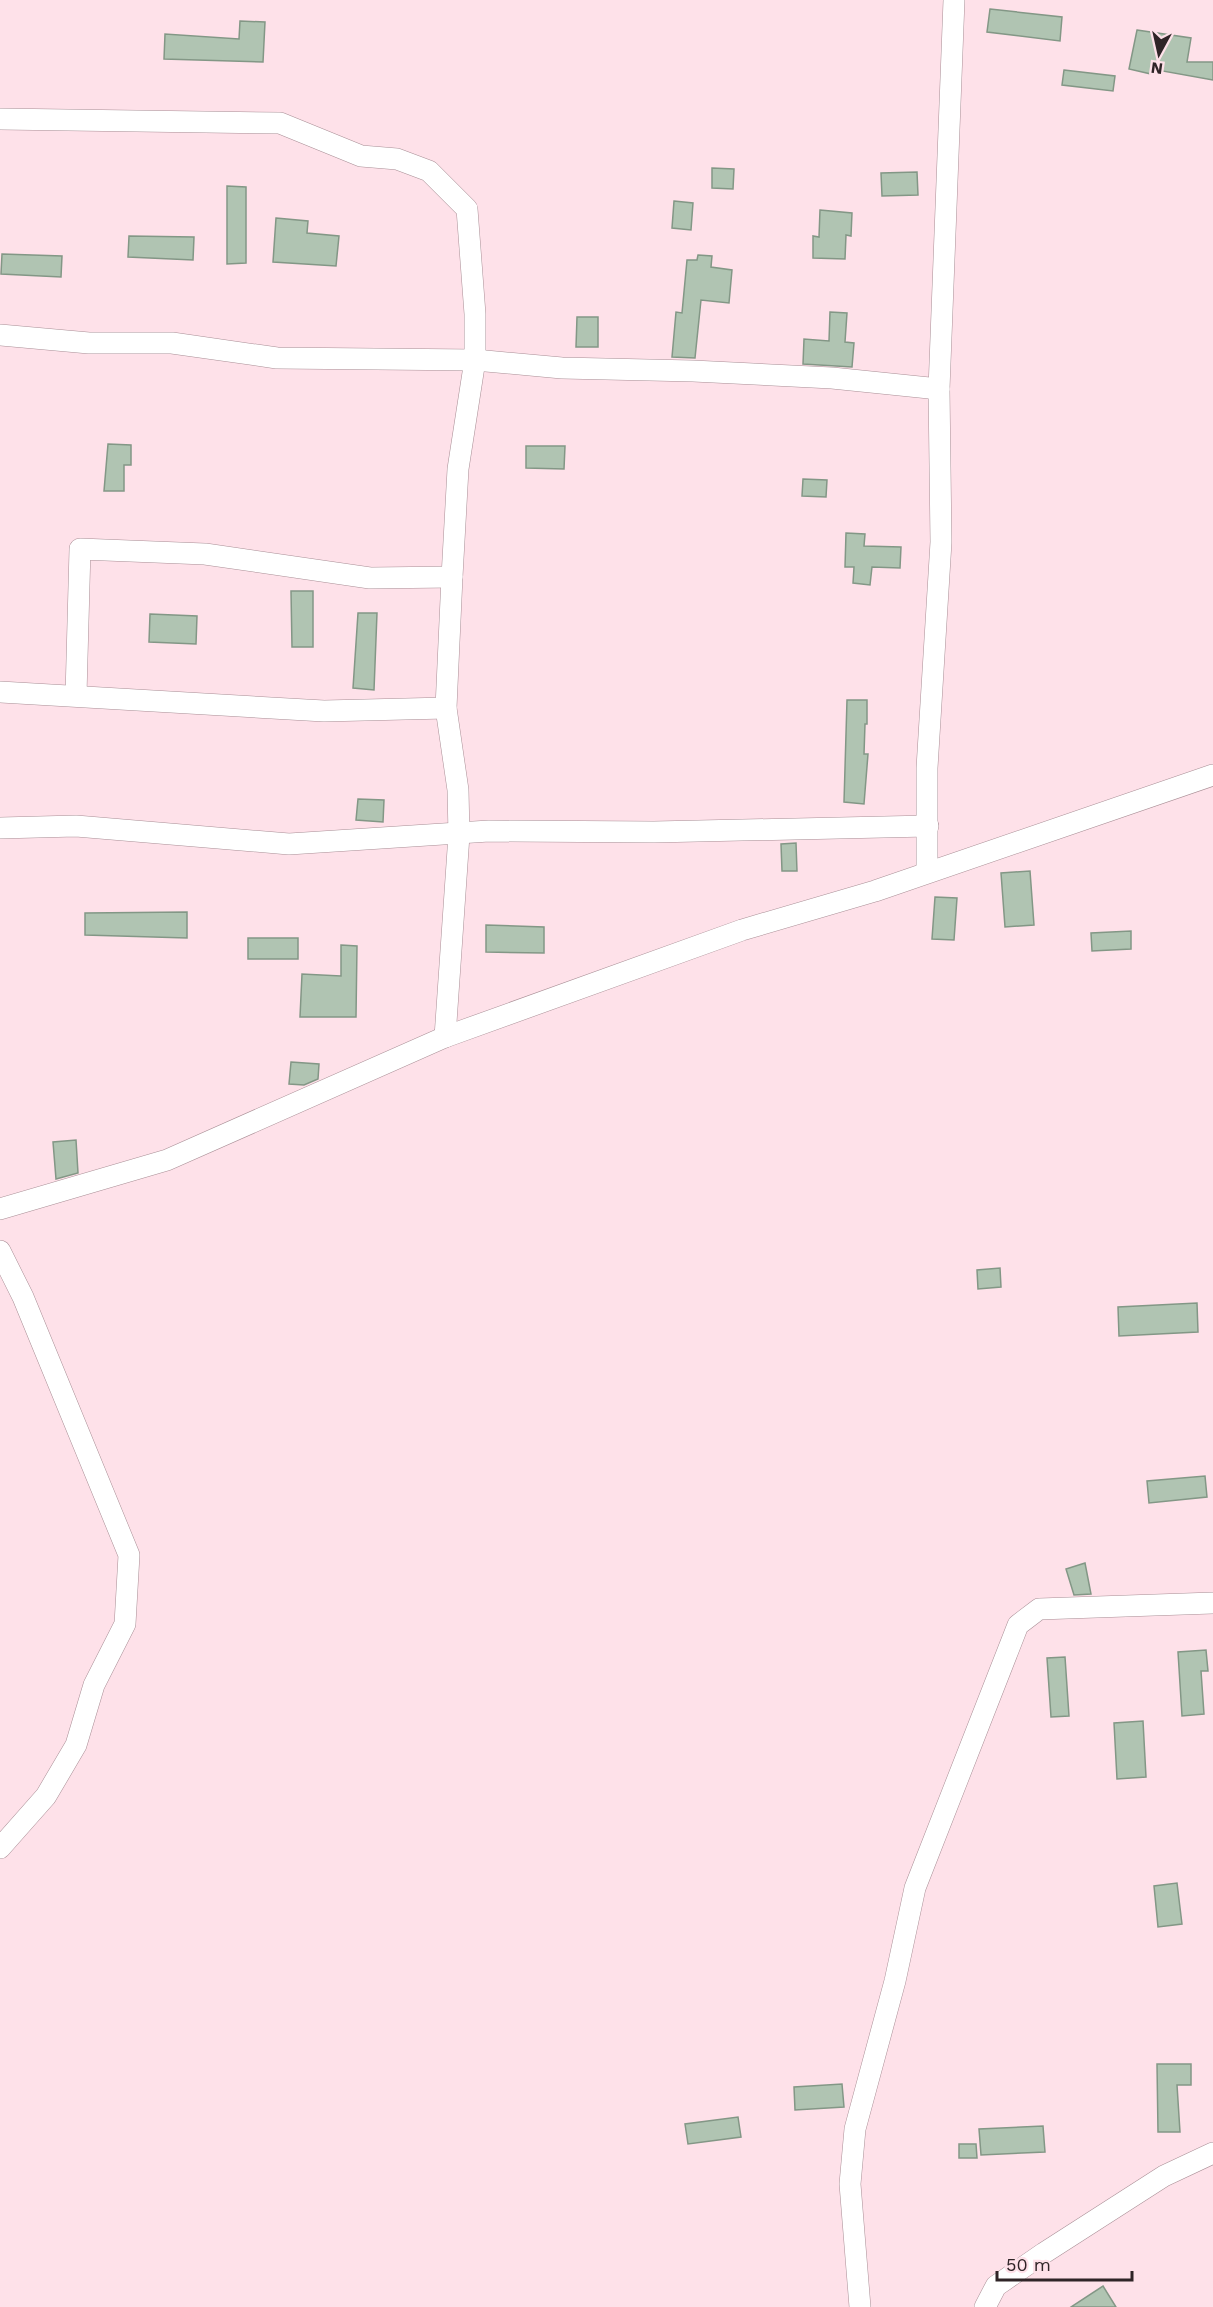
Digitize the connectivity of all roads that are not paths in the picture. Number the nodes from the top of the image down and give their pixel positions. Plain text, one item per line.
1 (954, 0) edge
2 (0, 119) edge
3 (0, 335) edge
4 (475, 360) junction
5 (939, 389) junction
6 (452, 577) junction
7 (0, 692) edge
8 (76, 695) junction
9 (446, 708) junction
10 (1213, 775) edge
11 (928, 826) junction
12 (0, 828) edge
13 (459, 835) junction
14 (927, 871) junction
15 (445, 1037) junction
16 (0, 1209) edge
17 (0, 1251) edge
18 (1213, 1603) edge
19 (0, 1848) edge
20 (1213, 2153) edge
21 (860, 2307) edge
22 (985, 2307) edge

1 - 5 street
2 - 4 street
3 - 4 street
4 - 5 street
4 - 6 street
5 - 11 street
6 - 8 street
6 - 9 street
7 - 8 street
8 - 9 street
9 - 13 street
10 - 14 street
11 - 13 street
11 - 14 street
12 - 13 street
13 - 15 street
14 - 15 street
15 - 16 street
17 - 19 street
18 - 21 street
20 - 22 street

